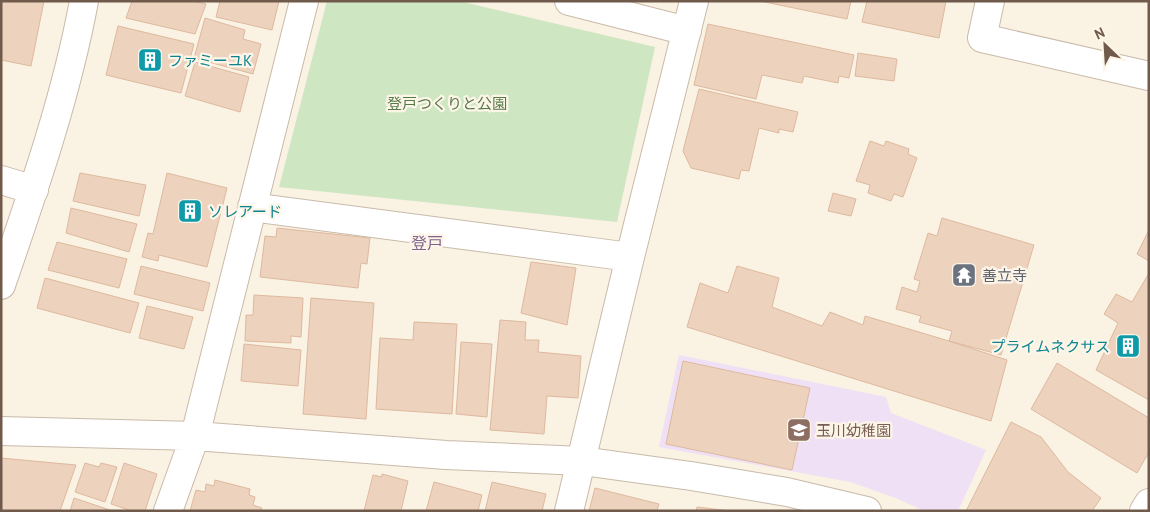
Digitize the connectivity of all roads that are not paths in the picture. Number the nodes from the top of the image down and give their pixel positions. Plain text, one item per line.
1 (84, 1) edge
2 (304, 1) edge
3 (569, 1) edge
4 (694, 1) edge
5 (990, 1) edge
6 (687, 31) junction
7 (1149, 76) edge
8 (1, 180) edge
9 (34, 190) junction
10 (252, 207) junction
11 (630, 257) junction
12 (1, 285) edge
13 (1, 431) edge
14 (195, 436) junction
15 (582, 461) junction
16 (1149, 503) edge
17 (857, 510) edge
18 (168, 511) edge
19 (569, 511) edge
20 (1144, 511) edge

1 - 9 street
2 - 10 street
3 - 6 street
4 - 6 street
5 - 7 street
6 - 11 street
8 - 9 street
9 - 12 street
10 - 11 street
10 - 14 street
11 - 15 street
13 - 14 street
14 - 15 street
14 - 18 street
15 - 17 street
15 - 19 street
16 - 20 street

